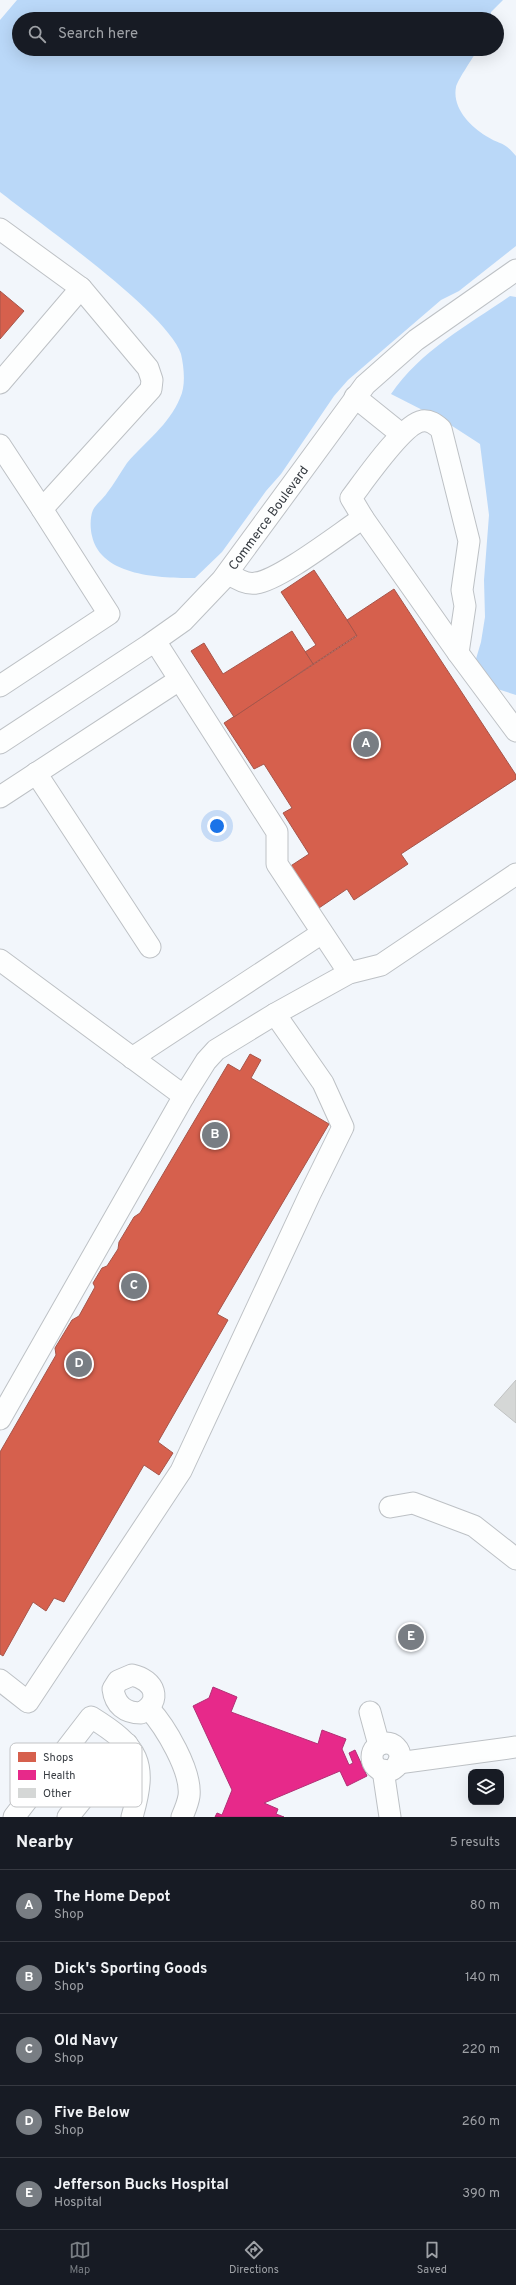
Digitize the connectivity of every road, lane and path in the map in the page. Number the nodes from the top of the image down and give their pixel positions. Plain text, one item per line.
1 (0, 228) edge
2 (516, 270) edge
3 (81, 288) junction
4 (0, 383) edge
5 (355, 397) junction
6 (401, 434) junction
7 (0, 445) edge
8 (42, 508) junction
9 (363, 518) junction
10 (228, 573) junction
11 (155, 641) junction
12 (458, 653) junction
13 (180, 680) junction
14 (0, 686) edge
15 (516, 731) edge
16 (0, 743) edge
17 (36, 773) junction
18 (0, 797) edge
19 (516, 874) edge
20 (322, 933) junction
21 (150, 947) dead end
22 (0, 960) edge
23 (349, 972) junction
24 (275, 1014) junction
25 (132, 1058) junction
26 (184, 1096) junction
27 (0, 1420) edge
28 (390, 1507) dead end
29 (516, 1559) edge
30 (0, 1680) edge
31 (113, 1689) junction
32 (149, 1709) junction
33 (370, 1712) dead end
34 (91, 1717) junction
35 (71, 1743) edge
36 (126, 1743) edge
37 (516, 1747) edge
38 (391, 1767) junction
39 (22, 1807) edge
40 (76, 1807) edge
41 (135, 1807) edge
42 (14, 1817) edge
43 (68, 1817) edge
44 (132, 1817) edge
45 (182, 1817) edge
46 (390, 1817) edge

1 - 3 street
2 - 5 street, Commerce Boulevard
3 - 4 street
3 - 8 street
5 - 6 street
5 - 10 street, Commerce Boulevard
6 - 9 street
6 - 12 street
7 - 8 street
8 - 14 street
9 - 10 street
9 - 12 street
10 - 11 street, Commerce Boulevard
11 - 13 street
11 - 16 street, Commerce Boulevard
12 - 15 street
13 - 17 street
13 - 20 street
17 - 18 street
17 - 21 street
19 - 23 street
20 - 23 street
20 - 25 street
22 - 25 street
23 - 24 street
24 - 26 street
24 - 30 street
25 - 26 street
26 - 27 street
28 - 29 street
31 - 32 street
31 - 32 street
31 - 34 street
32 - 45 street
33 - 38 street
34 - 35 street
34 - 36 street
37 - 38 street
38 - 46 street
39 - 42 street
40 - 43 street
41 - 44 street

